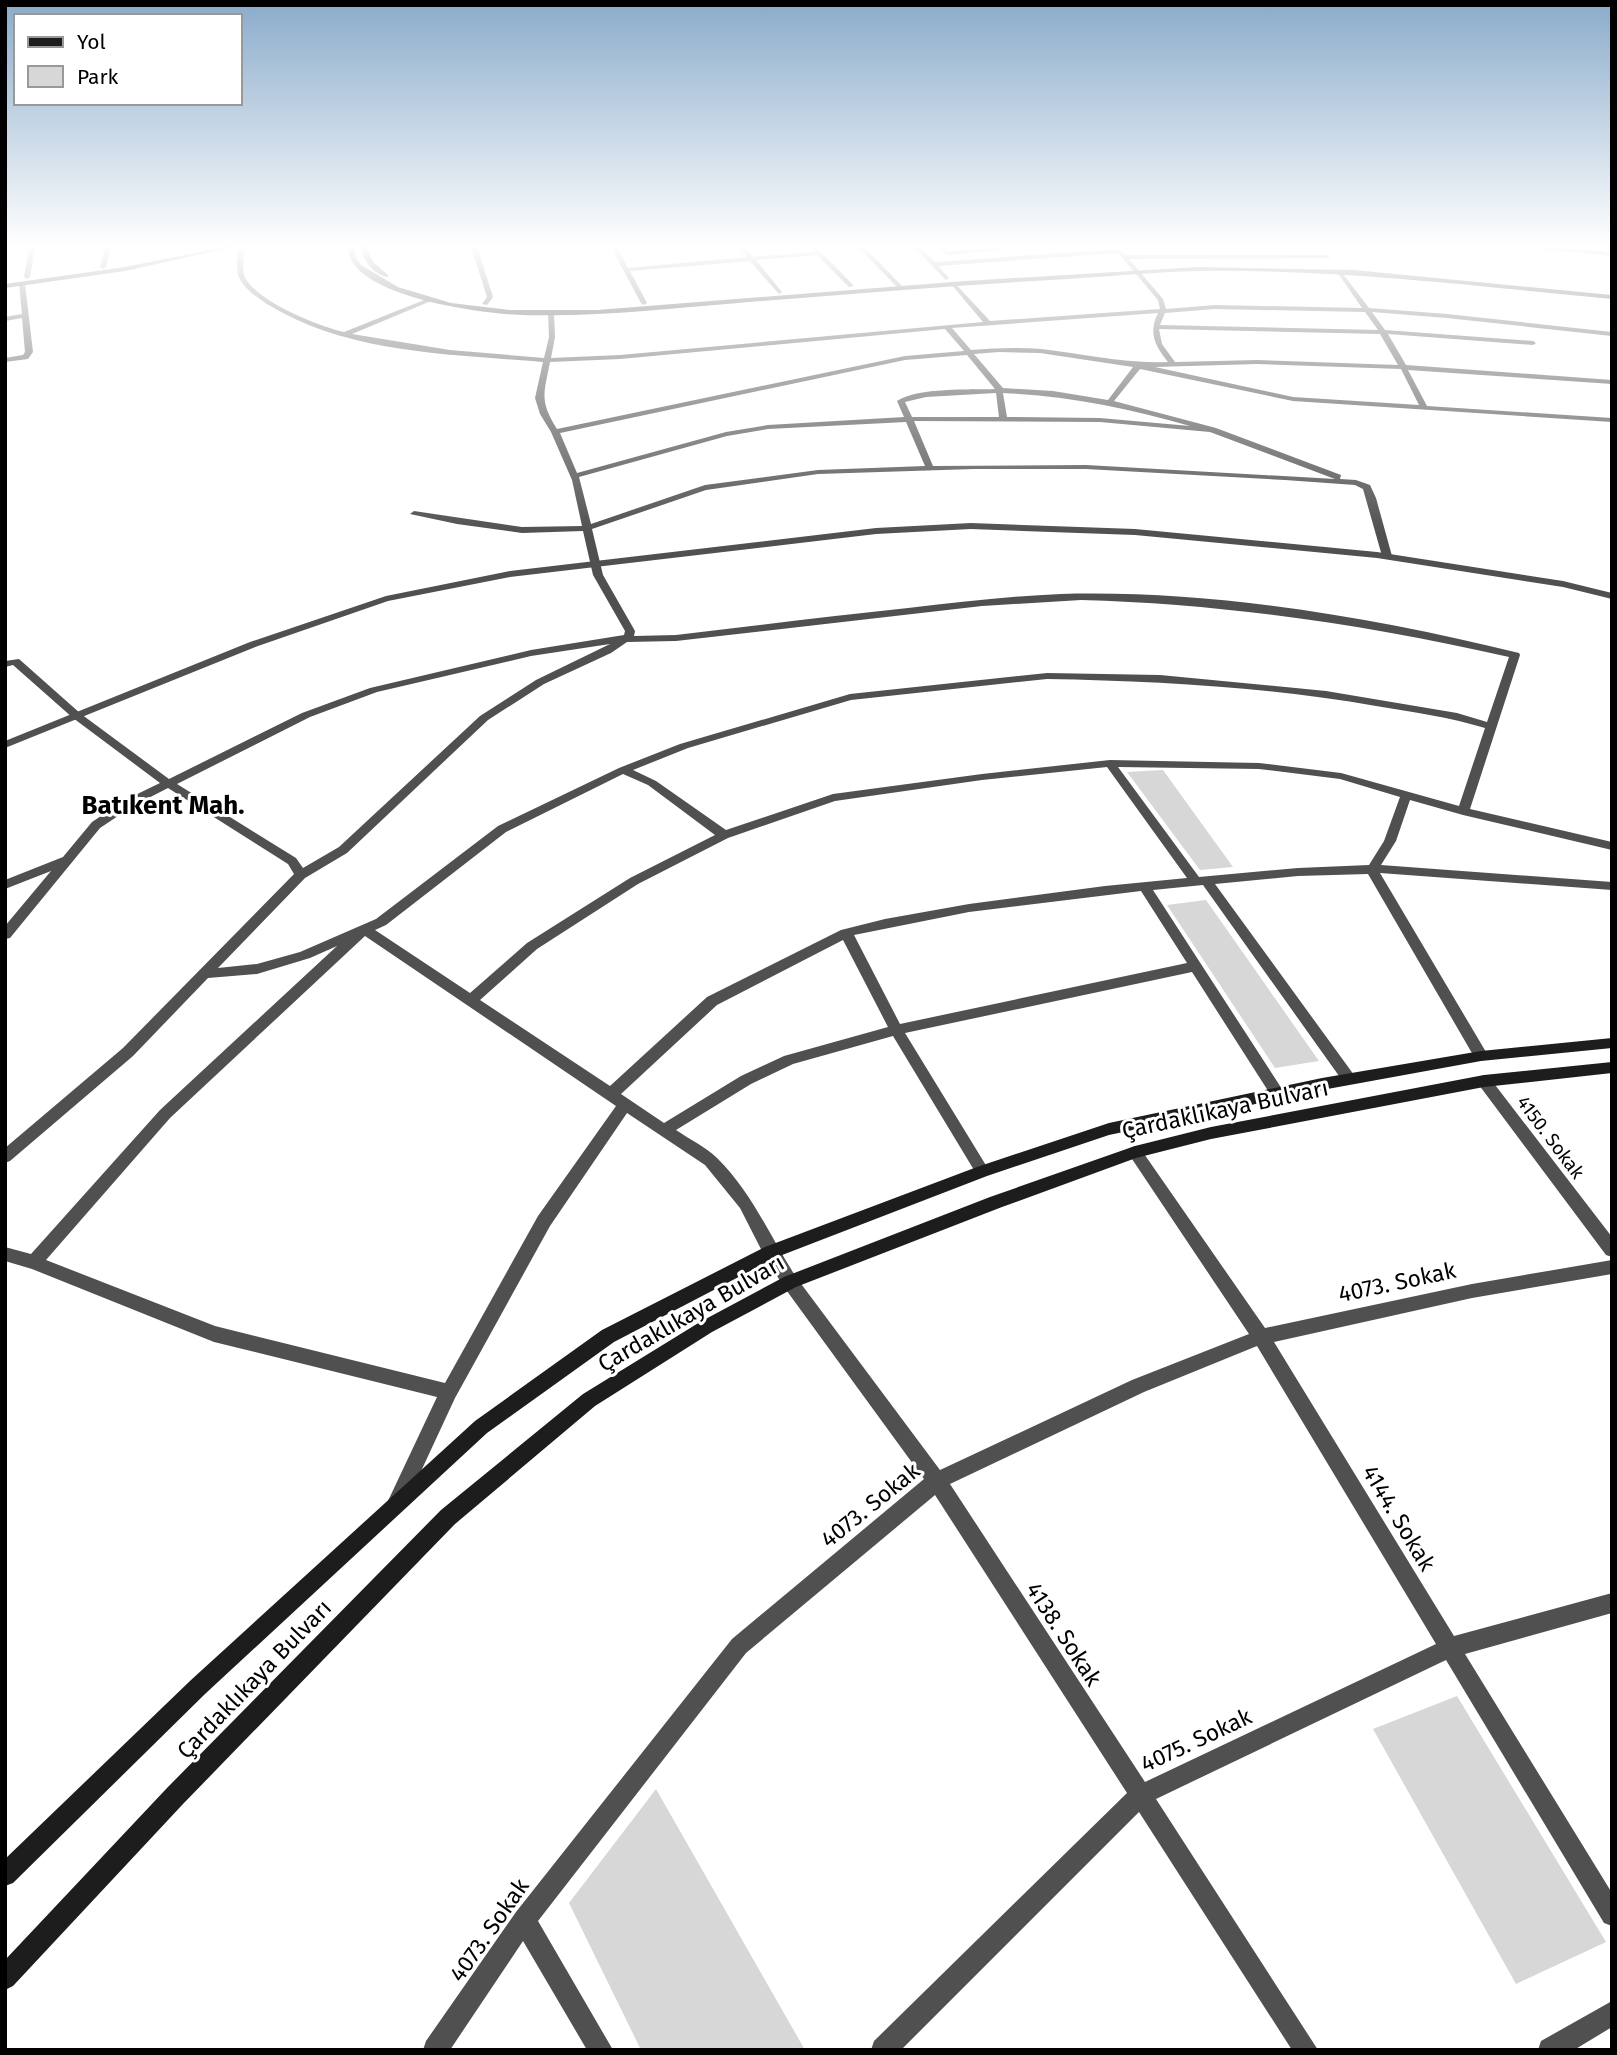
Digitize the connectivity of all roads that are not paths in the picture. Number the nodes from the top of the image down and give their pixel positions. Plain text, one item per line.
1 (28, 343) edge
2 (393, 343) edge
3 (551, 343) edge
4 (768, 343) edge
5 (960, 343) edge
6 (1159, 343) edge
7 (1388, 343) edge
8 (967, 351) junction
9 (5, 360) edge
10 (548, 360) junction
11 (1173, 364) junction
12 (1138, 366) junction
13 (1401, 368) junction
14 (1612, 382) edge
15 (999, 388) junction
16 (1111, 400) junction
17 (1424, 407) junction
18 (909, 419) junction
19 (1003, 420) junction
20 (1612, 420) edge
21 (1213, 430) junction
22 (555, 432) junction
23 (930, 468) junction
24 (574, 476) junction
25 (1356, 484) junction
26 (414, 514) dead end
27 (587, 528) junction
28 (1387, 556) junction
29 (595, 564) junction
30 (1612, 596) edge
31 (626, 639) junction
32 (5, 664) edge
33 (77, 716) junction
34 (1492, 726) junction
35 (5, 745) edge
36 (1110, 763) junction
37 (623, 770) junction
38 (167, 783) junction
39 (1406, 795) junction
40 (1463, 811) junction
41 (723, 835) junction
42 (1612, 846) edge
43 (67, 860) junction
44 (1372, 870) junction
45 (301, 875) junction
46 (1202, 883) junction
47 (5, 885) edge
48 (1612, 886) edge
49 (1145, 887) junction
50 (364, 929) junction
51 (846, 933) junction
52 (5, 935) edge
53 (1196, 966) junction
54 (204, 974) junction
55 (471, 1000) junction
56 (896, 1030) junction
57 (1612, 1043) edge
58 (1481, 1056) junction
59 (1612, 1067) edge
60 (1349, 1079) junction
61 (1484, 1082) junction
62 (1277, 1093) junction
63 (611, 1094) junction
64 (625, 1105) junction
65 (663, 1131) junction
66 (1135, 1152) junction
67 (5, 1157) edge
68 (982, 1171) junction
69 (1612, 1250) edge
70 (771, 1252) junction
71 (5, 1254) edge
72 (34, 1262) junction
73 (1612, 1267) edge
74 (790, 1282) junction
75 (1261, 1337) junction
76 (449, 1392) junction
77 (937, 1480) junction
78 (394, 1506) junction
79 (1612, 1603) edge
80 (1449, 1648) junction
81 (1139, 1796) junction
82 (5, 1875) edge
83 (1612, 1915) edge
84 (524, 1920) junction
85 (5, 1978) edge
86 (1612, 2013) edge
87 (435, 2050) edge
88 (601, 2050) edge
89 (883, 2050) edge
90 (1306, 2050) edge
91 (1550, 2050) edge

1 - 9 street
2 - 10 street
3 - 10 street
4 - 10 street
5 - 8 street
6 - 11 street
7 - 13 street
8 - 12 street
8 - 15 street
8 - 22 street
10 - 22 street
11 - 12 street
11 - 13 street
12 - 16 street
12 - 17 street
13 - 14 street
13 - 17 street
15 - 16 street
15 - 18 street
15 - 19 street
16 - 21 street
17 - 20 street
18 - 19 street
18 - 23 street
18 - 24 street
19 - 21 street
21 - 25 street
22 - 24 street
23 - 25 street
23 - 27 street
24 - 27 street
25 - 28 street
26 - 27 street
27 - 29 street
28 - 29 street
28 - 30 street
29 - 31 street
29 - 33 street
31 - 34 street
31 - 38 street
31 - 45 street
32 - 33 street
33 - 35 street
33 - 38 street
34 - 37 street
34 - 40 street
36 - 39 street
36 - 41 street
36 - 46 street
37 - 41 street
37 - 50 street
38 - 43 street
38 - 45 street
39 - 40 street
39 - 44 street
40 - 42 street
41 - 55 street
43 - 47 street
43 - 52 street
44 - 46 street
44 - 48 street
44 - 58 street
45 - 54 street
46 - 49 street
46 - 60 street
49 - 51 street
49 - 53 street
50 - 54 street
50 - 55 street, 4138. Sokak
50 - 72 street
51 - 56 street
51 - 63 street
53 - 56 street
53 - 62 street
54 - 67 street
55 - 63 street, 4138. Sokak
56 - 65 street
56 - 68 street
57 - 58 main road, Çardaklıkaya Bulvarı
58 - 60 main road, Çardaklıkaya Bulvarı
59 - 61 main road, Çardaklıkaya Bulvarı
60 - 62 main road, Çardaklıkaya Bulvarı
61 - 66 main road, Çardaklıkaya Bulvarı
61 - 69 street, 4150. Sokak
62 - 68 main road, Çardaklıkaya Bulvarı
63 - 64 street, 4138. Sokak
64 - 65 street, 4138. Sokak
64 - 76 street
65 - 70 street, 4138. Sokak
66 - 74 main road, Çardaklıkaya Bulvarı
66 - 75 street, 4144. Sokak
68 - 70 main road, Çardaklıkaya Bulvarı
70 - 74 street, 4138. Sokak
70 - 78 main road, Çardaklıkaya Bulvarı
71 - 72 street
72 - 76 street
73 - 75 street, 4073. Sokak
74 - 77 street, 4138. Sokak
74 - 85 main road, Çardaklıkaya Bulvarı
75 - 77 street, 4073. Sokak
75 - 80 street, 4144. Sokak
76 - 78 street
77 - 81 street, 4138. Sokak
77 - 84 street, 4073. Sokak
78 - 82 main road, Çardaklıkaya Bulvarı
79 - 80 street, 4075. Sokak
80 - 81 street, 4075. Sokak
80 - 83 street, 4144. Sokak
81 - 89 street, 4075. Sokak
81 - 90 street, 4138. Sokak
84 - 87 street, 4073. Sokak
84 - 88 street
86 - 91 street

